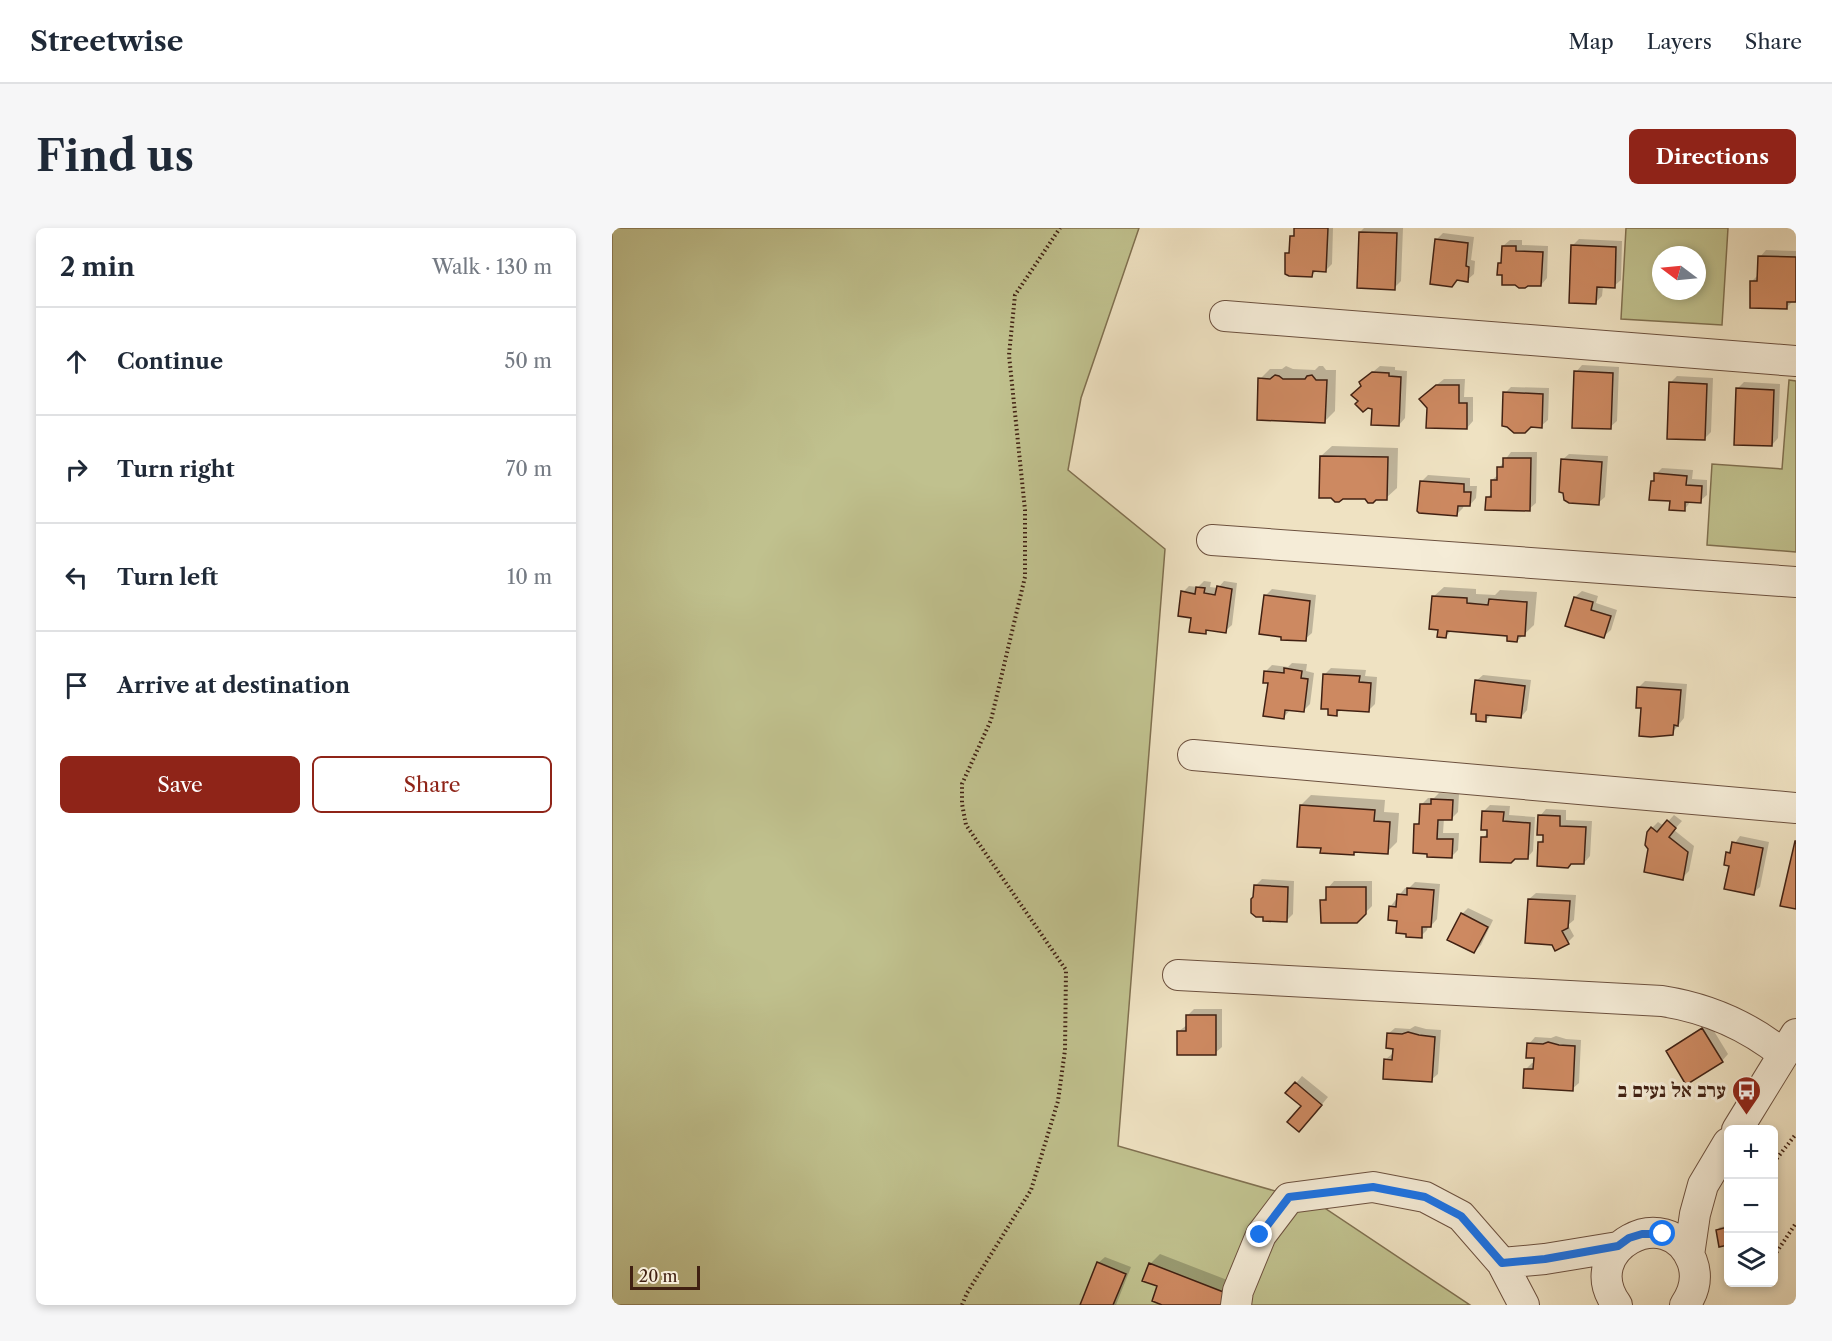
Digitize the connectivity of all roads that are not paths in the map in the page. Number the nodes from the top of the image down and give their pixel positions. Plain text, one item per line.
1 (1225, 316) dead end
2 (1796, 362) edge
3 (1212, 540) dead end
4 (1796, 582) edge
5 (1193, 755) dead end
6 (1796, 808) edge
7 (1178, 975) dead end
8 (1789, 1044) edge
9 (1740, 1125) edge
10 (1724, 1150) edge
11 (1703, 1185) junction
12 (1630, 1240) junction
13 (1689, 1256) junction
14 (1502, 1263) junction
15 (1236, 1305) edge
16 (1524, 1305) edge
17 (1617, 1305) edge
18 (1685, 1305) edge

1 - 2 street
3 - 4 street
5 - 6 street
7 - 8 street
8 - 9 street
10 - 11 street
11 - 12 street
11 - 13 street
12 - 13 street
12 - 14 street
12 - 17 street
13 - 18 street
14 - 15 street
14 - 16 street

